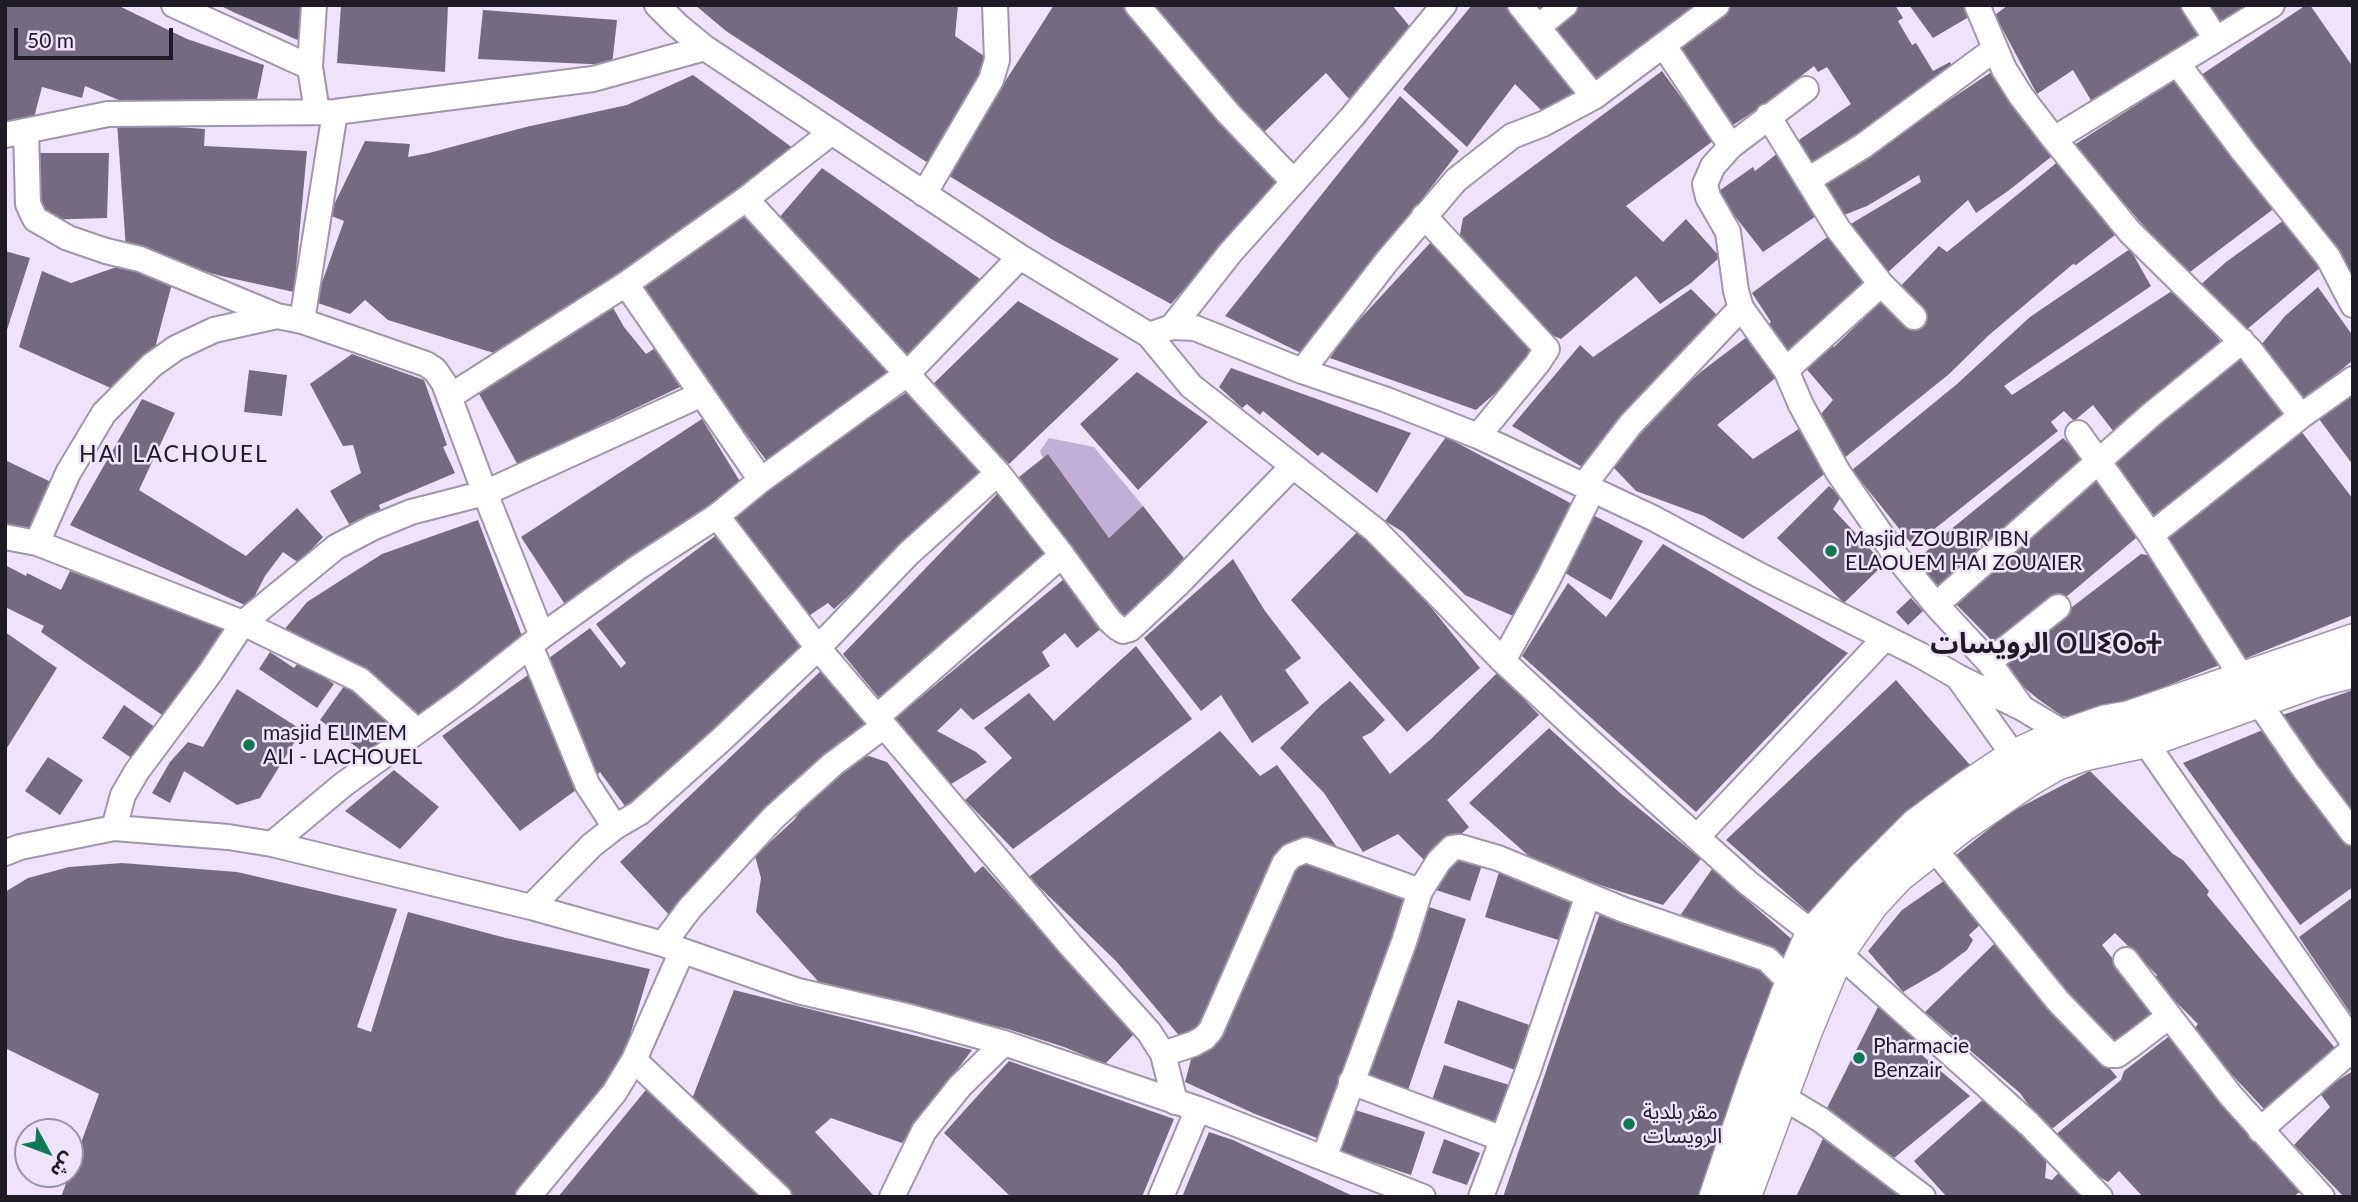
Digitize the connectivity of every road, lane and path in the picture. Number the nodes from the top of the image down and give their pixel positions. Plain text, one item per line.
1 (174, 5) edge
2 (314, 5) edge
3 (657, 5) edge
4 (995, 5) edge
5 (1137, 5) edge
6 (1444, 5) edge
7 (1520, 5) edge
8 (1565, 5) edge
9 (1717, 5) edge
10 (1977, 5) edge
11 (2194, 5) edge
12 (2272, 5) edge
13 (1538, 27) junction
14 (2216, 39) junction
15 (1664, 46) junction
16 (705, 48) junction
17 (1995, 48) junction
18 (2178, 63) junction
19 (310, 67) junction
20 (1806, 89) dead end
21 (1594, 97) junction
22 (326, 112) junction
23 (1768, 116) junction
24 (832, 132) junction
25 (16, 133) edge
26 (2054, 139) junction
27 (1731, 146) junction
28 (1808, 180) junction
29 (1294, 183) junction
30 (925, 194) junction
31 (746, 199) junction
32 (1424, 216) junction
33 (1020, 257) junction
34 (626, 284) junction
35 (1881, 284) junction
36 (2353, 304) edge
37 (1741, 307) junction
38 (277, 316) junction
39 (1913, 317) dead end
40 (302, 321) junction
41 (1160, 331) junction
42 (2242, 341) junction
43 (1786, 370) junction
44 (1302, 371) junction
45 (907, 374) junction
46 (2353, 379) edge
47 (702, 394) junction
48 (449, 397) junction
49 (2301, 416) junction
50 (2078, 433) dead end
51 (1478, 436) junction
52 (2098, 461) junction
53 (1292, 467) junction
54 (998, 473) junction
55 (761, 480) junction
56 (1589, 487) junction
57 (485, 493) junction
58 (717, 516) junction
59 (2151, 535) junction
60 (5, 537) edge
61 (37, 543) junction
62 (1062, 555) junction
63 (1936, 605) junction
64 (2058, 607) dead end
65 (243, 622) junction
66 (1885, 638) junction
67 (536, 640) junction
68 (2353, 642) edge
69 (818, 648) junction
70 (1503, 661) junction
71 (1989, 662) junction
72 (2353, 670) edge
73 (1958, 677) junction
74 (2250, 690) junction
75 (2022, 708) junction
76 (881, 722) junction
77 (2137, 729) junction
78 (416, 731) junction
79 (2075, 744) junction
80 (2022, 768) junction
81 (615, 827) junction
82 (114, 828) junction
83 (2353, 833) edge
84 (1697, 837) junction
85 (272, 844) junction
86 (1932, 846) junction
87 (5, 853) edge
88 (1420, 891) junction
89 (1588, 895) junction
90 (531, 907) junction
91 (1825, 944) junction
92 (672, 947) junction
93 (2126, 960) dead end
94 (1798, 970) junction
95 (2168, 1017) junction
96 (2353, 1042) edge
97 (1004, 1044) junction
98 (2353, 1049) edge
99 (1163, 1054) junction
100 (634, 1060) junction
101 (1350, 1082) junction
102 (1768, 1089) junction
103 (1186, 1105) junction
104 (2260, 1130) junction
105 (1503, 1139) junction
106 (1324, 1158) junction
107 (528, 1197) edge
108 (779, 1197) edge
109 (892, 1197) edge
110 (1161, 1197) edge
111 (1423, 1197) edge
112 (1481, 1197) edge
113 (1717, 1197) edge
114 (1743, 1197) edge
115 (1923, 1197) edge
116 (2100, 1197) edge
117 (2322, 1197) edge

1 - 19 street
2 - 19 street
3 - 16 street
4 - 30 street
5 - 29 street
6 - 29 street
7 - 13 street
8 - 13 street
9 - 15 street
10 - 17 street
11 - 14 street
12 - 14 street
13 - 21 street
14 - 18 street
15 - 21 street
15 - 27 street
16 - 22 street
16 - 24 street
17 - 26 street
17 - 28 street
18 - 26 street
18 - 36 street
19 - 22 street
20 - 23 street
21 - 32 street
22 - 25 street
22 - 40 street
23 - 27 street
23 - 28 street
24 - 30 street
24 - 31 street
25 - 38 street
26 - 42 street
27 - 37 street
28 - 35 street
29 - 41 street
30 - 33 street
31 - 34 street
31 - 45 street
32 - 44 street
32 - 51 street
33 - 41 street
33 - 45 street
34 - 47 street
34 - 48 street
35 - 39 street
35 - 43 street
37 - 43 street
37 - 56 street
38 - 40 street
38 - 61 street
40 - 48 street
41 - 44 street
41 - 53 street
42 - 49 street
42 - 52 street
43 - 63 street
44 - 51 street
45 - 54 street
45 - 55 street
46 - 49 street
47 - 55 street
47 - 57 street
48 - 57 street
49 - 59 street
50 - 52 street
51 - 56 street
52 - 59 street
52 - 63 street
53 - 62 street
53 - 70 street
54 - 62 street
54 - 69 street
55 - 58 street
56 - 66 street
56 - 70 street
57 - 65 street
57 - 67 street
58 - 67 street
58 - 69 street
59 - 74 street
60 - 61 street
61 - 65 street
62 - 76 street
63 - 71 street
64 - 71 street
65 - 78 street
65 - 82 street
66 - 73 street
66 - 84 street
67 - 78 street
67 - 81 street
68 - 74 main road
69 - 76 street
69 - 81 street
70 - 84 street
71 - 75 street
72 - 74 main road
73 - 75 street
73 - 80 street
74 - 77 main road
74 - 83 street
75 - 79 street
76 - 92 street
76 - 99 street
77 - 79 main road
77 - 96 street
78 - 85 street
79 - 80 main road
80 - 86 main road
80 - 91 main road
81 - 90 street
82 - 85 street
82 - 87 street
84 - 91 street
85 - 90 street
86 - 91 main road
86 - 95 street
88 - 89 street
88 - 99 street
88 - 101 street
89 - 94 street
89 - 105 street
90 - 92 street
91 - 94 main road
91 - 102 main road
91 - 116 street
92 - 97 street
92 - 100 street
93 - 95 street
94 - 102 main road
95 - 104 street
97 - 103 street
97 - 109 street
98 - 104 street
99 - 103 street
100 - 107 street
100 - 108 street
101 - 105 street
101 - 106 street
102 - 113 main road
102 - 114 main road
102 - 115 street
103 - 106 street
103 - 110 street
104 - 117 street
105 - 112 street
106 - 111 street

